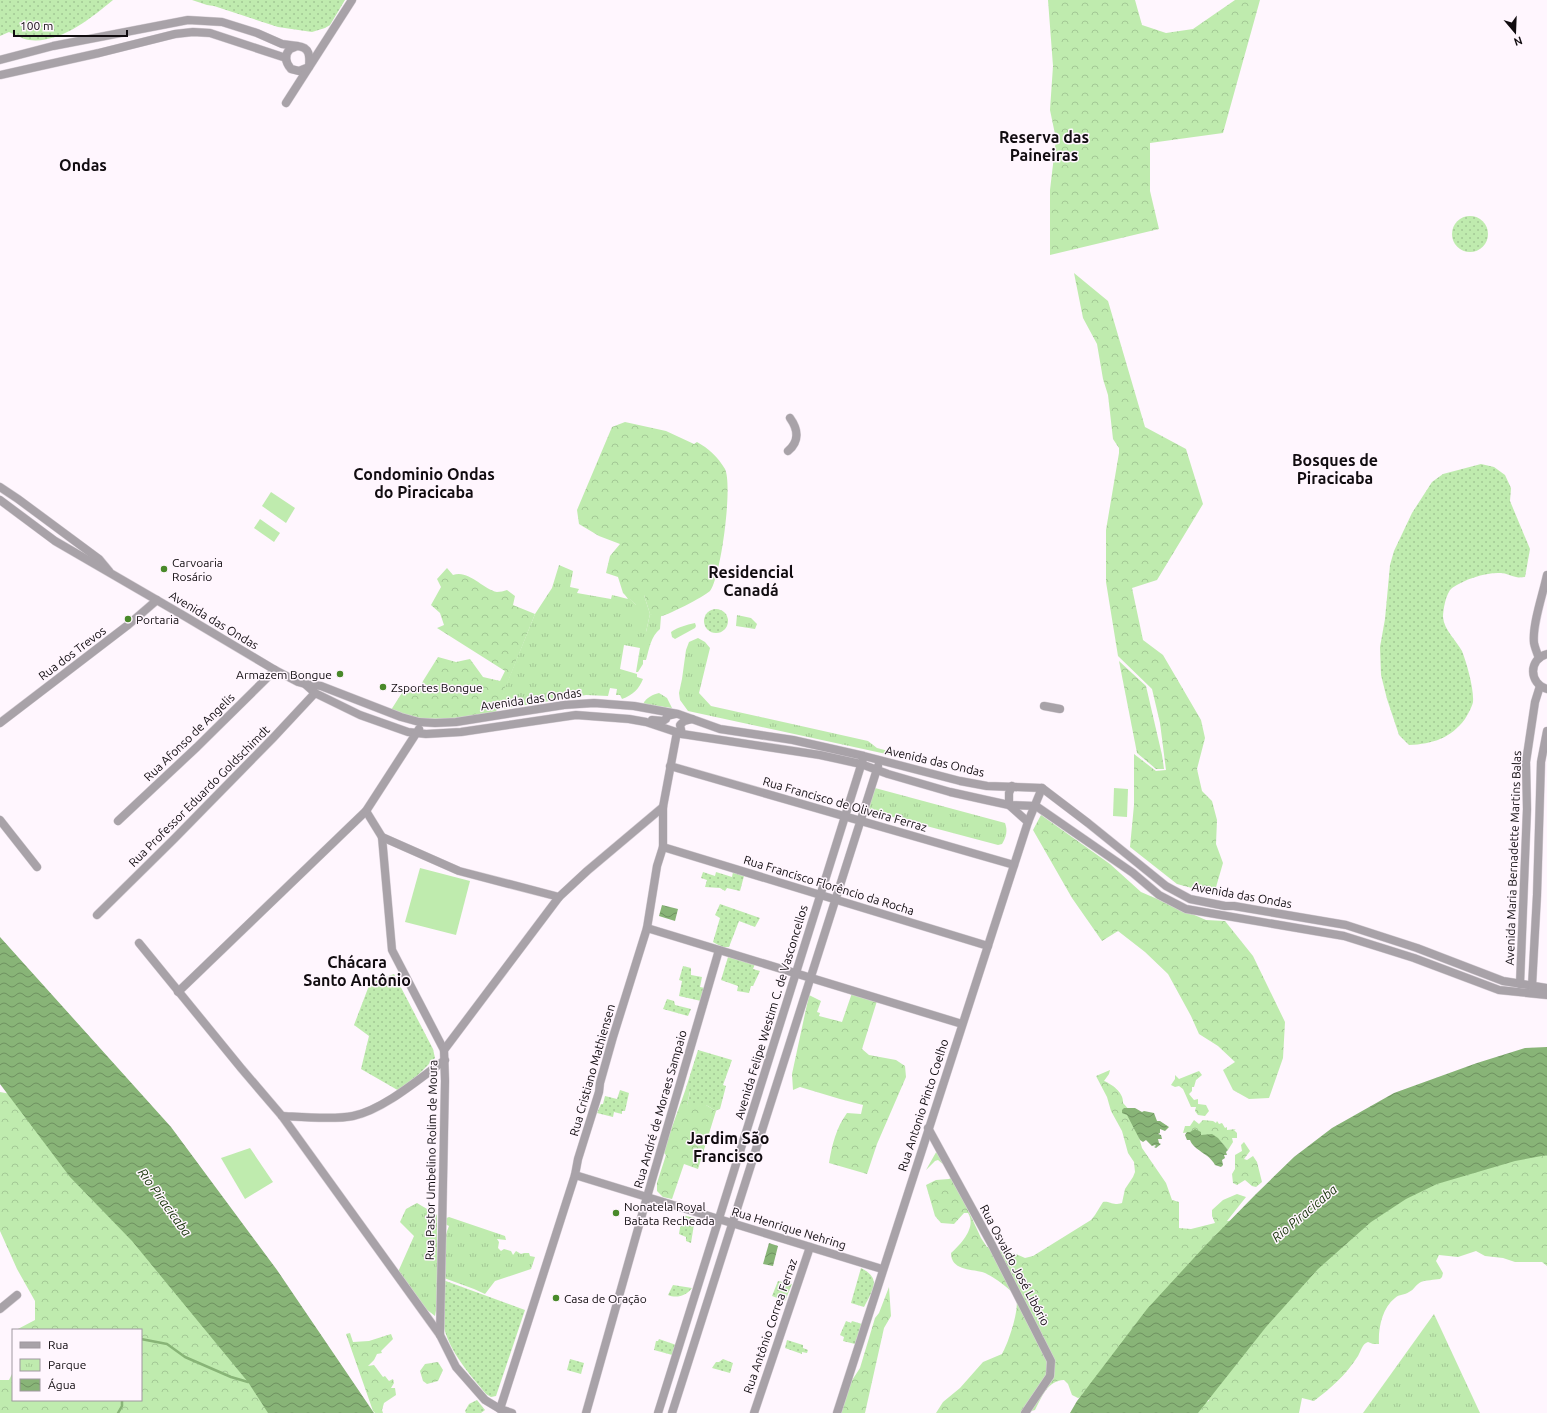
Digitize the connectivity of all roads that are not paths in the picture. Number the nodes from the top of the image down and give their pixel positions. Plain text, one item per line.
1 (352, 0) edge
2 (297, 46) junction
3 (286, 58) junction
4 (0, 60) edge
5 (309, 67) junction
6 (0, 75) edge
7 (286, 102) dead end
8 (790, 418) dead end
9 (788, 451) dead end
10 (0, 487) edge
11 (0, 500) edge
12 (13, 509) junction
13 (52, 524) junction
14 (55, 541) junction
15 (99, 559) junction
16 (112, 574) junction
17 (1547, 575) edge
18 (157, 600) junction
19 (1543, 656) edge
20 (275, 670) junction
21 (305, 684) junction
22 (1544, 687) edge
23 (315, 693) junction
24 (345, 696) junction
25 (358, 700) junction
26 (340, 704) junction
27 (1044, 706) dead end
28 (1060, 709) dead end
29 (352, 710) junction
30 (678, 714) junction
31 (693, 719) junction
32 (636, 720) junction
33 (425, 722) junction
34 (0, 724) edge
35 (1547, 731) edge
36 (416, 732) junction
37 (680, 733) junction
38 (862, 760) junction
39 (879, 760) junction
40 (1526, 762) junction
41 (1541, 762) junction
42 (670, 766) junction
43 (876, 769) junction
44 (1012, 786) junction
45 (1042, 788) junction
46 (1009, 804) junction
47 (1036, 806) junction
48 (663, 807) junction
49 (1527, 809) junction
50 (366, 811) junction
51 (1540, 811) junction
52 (845, 816) junction
53 (0, 820) edge
54 (118, 821) dead end
55 (860, 821) junction
56 (1028, 822) junction
57 (382, 836) junction
58 (663, 847) junction
59 (1014, 865) junction
60 (37, 867) dead end
61 (820, 895) junction
62 (560, 897) junction
63 (835, 900) junction
64 (97, 915) dead end
65 (647, 928) junction
66 (139, 943) dead end
67 (988, 946) junction
68 (719, 950) junction
69 (796, 973) junction
70 (810, 978) junction
71 (1520, 984) junction
72 (1532, 986) junction
73 (1547, 988) edge
74 (178, 992) junction
75 (1547, 995) edge
76 (962, 1024) junction
77 (444, 1050) junction
78 (444, 1060) junction
79 (282, 1116) junction
80 (928, 1128) junction
81 (575, 1175) junction
82 (647, 1197) junction
83 (718, 1219) junction
84 (732, 1223) junction
85 (810, 1247) junction
86 (882, 1269) junction
87 (17, 1295) dead end
88 (0, 1310) edge
89 (440, 1335) junction
90 (500, 1409) junction
91 (512, 1413) edge
92 (586, 1413) edge
93 (658, 1413) edge
94 (672, 1413) edge
95 (754, 1413) edge
96 (837, 1413) edge
97 (1025, 1413) edge

1 - 5 street
2 - 3 street
2 - 4 street
2 - 5 street
3 - 5 street
3 - 6 street
5 - 7 street
8 - 9 street
10 - 13 street, Avenida das Ondas
11 - 12 street, Avenida das Ondas
12 - 13 street
12 - 14 street, Avenida das Ondas
13 - 15 street, Avenida das Ondas
14 - 15 street
14 - 16 street, Avenida das Ondas
15 - 16 street, Avenida das Ondas
16 - 18 street, Avenida das Ondas
17 - 19 street
18 - 20 street, Avenida das Ondas
18 - 34 street, Rua dos Trevos
19 - 22 street
20 - 21 street, Avenida das Ondas
20 - 54 street, Rua Afonso de Angelis
21 - 23 street, Avenida das Ondas
21 - 24 street, Avenida das Ondas
22 - 40 street, Avenida Maria Bernadette Martins Balas
23 - 26 street, Avenida das Ondas
23 - 64 street, Rua Professor Eduardo Goldschimdt
24 - 25 street, Avenida das Ondas
24 - 26 street
25 - 29 street
25 - 33 street, Avenida das Ondas
26 - 29 street, Avenida das Ondas
27 - 28 street
29 - 36 street, Avenida das Ondas
30 - 31 street, Avenida das Ondas
30 - 32 street
30 - 33 street, Avenida das Ondas
31 - 37 street, Rua Cristiano Mathiensen
31 - 38 street, Avenida das Ondas
32 - 36 street, Avenida das Ondas
32 - 37 street, Avenida das Ondas
33 - 36 street
35 - 41 street, Avenida Maria Bernadette Martins Balas
36 - 50 street
37 - 38 street, Avenida das Ondas
37 - 42 street, Rua Cristiano Mathiensen
38 - 39 street, Avenida das Ondas
38 - 43 street, Avenida das Ondas
38 - 52 street, Avenida Felipe Westim C. de Vasconcellos
39 - 43 street
39 - 44 street, Avenida das Ondas
40 - 41 street
40 - 49 street, Avenida Maria Bernadette Martins Balas
41 - 51 street, Avenida Maria Bernadette Martins Balas
42 - 48 street, Rua Cristiano Mathiensen
42 - 52 street, Rua Francisco de Oliveira Ferraz
43 - 46 street, Avenida das Ondas
43 - 55 street
44 - 45 street, Avenida das Ondas
44 - 46 street
45 - 47 street, Rua Antonio Pinto Coelho
45 - 71 street, Avenida das Ondas
46 - 47 street, Avenida das Ondas
46 - 56 street
47 - 56 street, Rua Antonio Pinto Coelho
47 - 75 street, Avenida das Ondas
48 - 58 street, Rua Cristiano Mathiensen
48 - 62 street, Rua Pastor Umbelino Rolim de Moura
49 - 51 street
49 - 71 street, Avenida Maria Bernadette Martins Balas
50 - 57 street
50 - 74 street
51 - 72 street, Avenida Maria Bernadette Martins Balas
52 - 55 street, Rua Francisco de Oliveira Ferraz
52 - 61 street, Avenida Felipe Westim C. de Vasconcellos
53 - 60 street
55 - 59 street, Rua Francisco de Oliveira Ferraz
55 - 63 street
56 - 59 street, Rua Antonio Pinto Coelho
57 - 62 street
57 - 77 street
58 - 61 street, Rua Francisco Florêncio da Rocha
58 - 65 street, Rua Cristiano Mathiensen
59 - 67 street, Rua Antonio Pinto Coelho
61 - 63 street, Rua Francisco Florêncio da Rocha
61 - 69 street, Avenida Felipe Westim C. de Vasconcellos
62 - 77 street, Rua Pastor Umbelino Rolim de Moura
63 - 67 street, Rua Francisco Florêncio da Rocha
63 - 70 street
65 - 68 street
65 - 81 street, Rua Cristiano Mathiensen
66 - 74 street
67 - 76 street, Rua Antonio Pinto Coelho
68 - 69 street
68 - 82 street, Rua André de Moraes Sampaio
69 - 70 street
69 - 83 street, Avenida Felipe Westim C. de Vasconcellos
70 - 76 street
70 - 84 street
71 - 72 street, Avenida das Ondas
72 - 73 street, Avenida das Ondas
74 - 79 street
76 - 80 street, Rua Antonio Pinto Coelho
77 - 78 street, Rua Pastor Umbelino Rolim de Moura
78 - 79 street
78 - 89 street, Rua Pastor Umbelino Rolim de Moura
79 - 89 street
80 - 86 street, Rua Antonio Pinto Coelho
80 - 97 street, Rua Osvaldo José Libório
81 - 82 street, Rua Henrique Nehring
81 - 90 street, Rua Cristiano Mathiensen
82 - 83 street, Rua Henrique Nehring
82 - 92 street, Rua André de Moraes Sampaio
83 - 84 street, Rua Henrique Nehring
83 - 93 street, Avenida Felipe Westim C. de Vasconcellos
84 - 85 street, Rua Henrique Nehring
84 - 94 street
85 - 86 street, Rua Henrique Nehring
85 - 95 street, Rua Antônio Correa Ferraz
86 - 96 street, Rua Antonio Pinto Coelho
87 - 88 street
89 - 90 street
90 - 91 street

